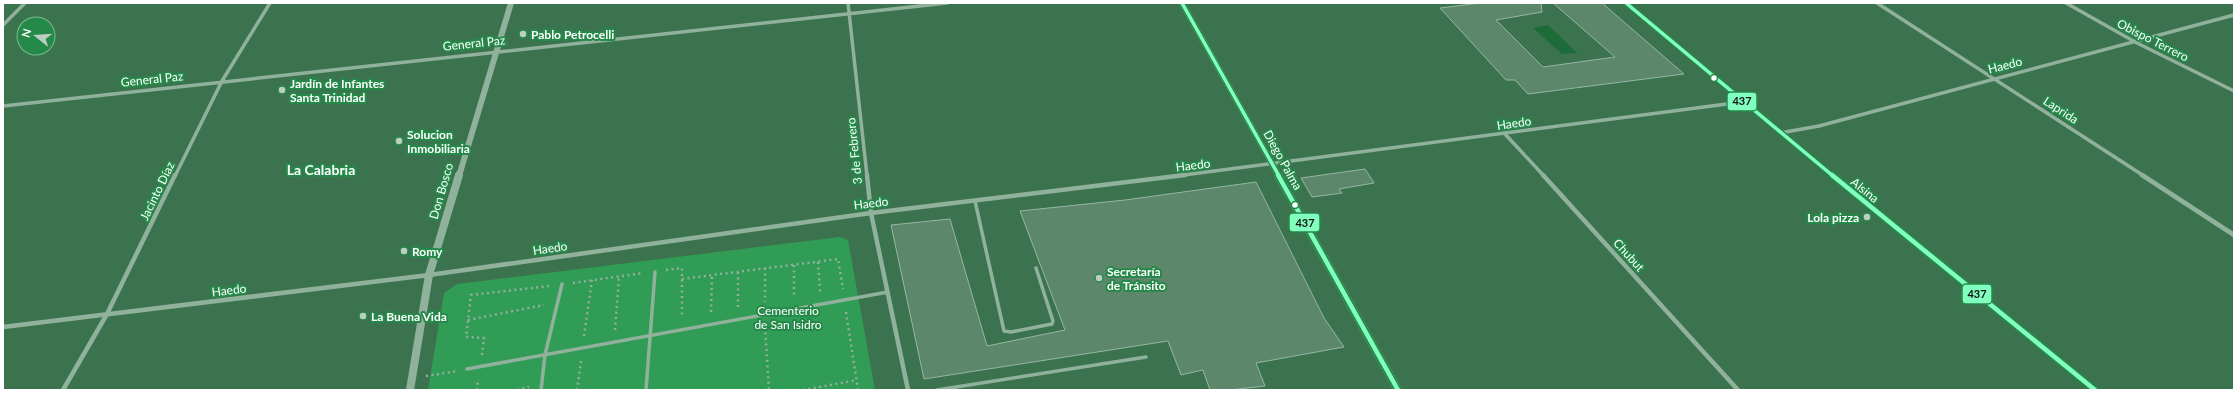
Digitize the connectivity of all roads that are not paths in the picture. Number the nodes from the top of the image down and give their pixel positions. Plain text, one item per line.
1 (25, 3) edge
2 (270, 3) edge
3 (511, 3) edge
4 (848, 3) edge
5 (947, 3) edge
6 (1182, 3) edge
7 (1626, 3) edge
8 (1877, 3) edge
9 (2066, 3) edge
10 (849, 13) junction
11 (2234, 15) edge
12 (3, 25) edge
13 (2137, 43) junction
14 (496, 51) junction
15 (1993, 78) junction
16 (222, 81) junction
17 (2234, 91) edge
18 (1742, 102) junction
19 (3, 106) edge
20 (1780, 133) junction
21 (1505, 134) junction
22 (1272, 165) junction
23 (975, 201) junction
24 (871, 213) junction
25 (2234, 235) edge
26 (1036, 268) dead end
27 (655, 272) road end
28 (429, 275) junction
29 (562, 284) road end
30 (888, 292) junction
31 (107, 314) junction
32 (3, 327) edge
33 (649, 336) junction
34 (546, 355) junction
35 (1146, 357) dead end
36 (467, 369) road end
37 (63, 390) edge
38 (410, 390) edge
39 (542, 390) edge
40 (646, 390) edge
41 (908, 390) edge
42 (937, 390) edge
43 (1398, 390) edge
44 (1738, 390) edge
45 (2094, 390) edge

1 - 12 street
2 - 16 street, Jacinto Díaz
3 - 14 street, Don Bosco
4 - 10 street, 3 de Febrero
5 - 10 street, General Paz
6 - 22 street, Diego Palma
7 - 18 street, Alsina
8 - 15 street, Laprida
9 - 13 street, Obispo Terrero
10 - 14 street, General Paz
10 - 24 street, 3 de Febrero
11 - 13 street, Haedo
13 - 15 street, Haedo
13 - 17 street, Obispo Terrero
14 - 16 street, General Paz
14 - 28 street, Don Bosco
15 - 20 street, Haedo
15 - 25 street, Laprida
16 - 19 street, General Paz
16 - 31 street, Jacinto Díaz
18 - 20 street, Alsina
18 - 21 street, Haedo
20 - 45 street, Alsina
21 - 22 street, Haedo
21 - 44 street, Chubut
22 - 23 street, Haedo
22 - 43 street, Diego Palma
23 - 24 street, Haedo
23 - 26 lane
24 - 28 street, Haedo
24 - 30 street, 3 de Febrero
27 - 33 lane
28 - 31 street, Haedo
28 - 38 street, Don Bosco
29 - 34 lane
30 - 33 lane
30 - 41 street, 3 de Febrero
31 - 32 street, Haedo
31 - 37 street, Jacinto Díaz
33 - 34 lane
33 - 40 lane
34 - 36 lane
34 - 39 lane
35 - 42 lane

